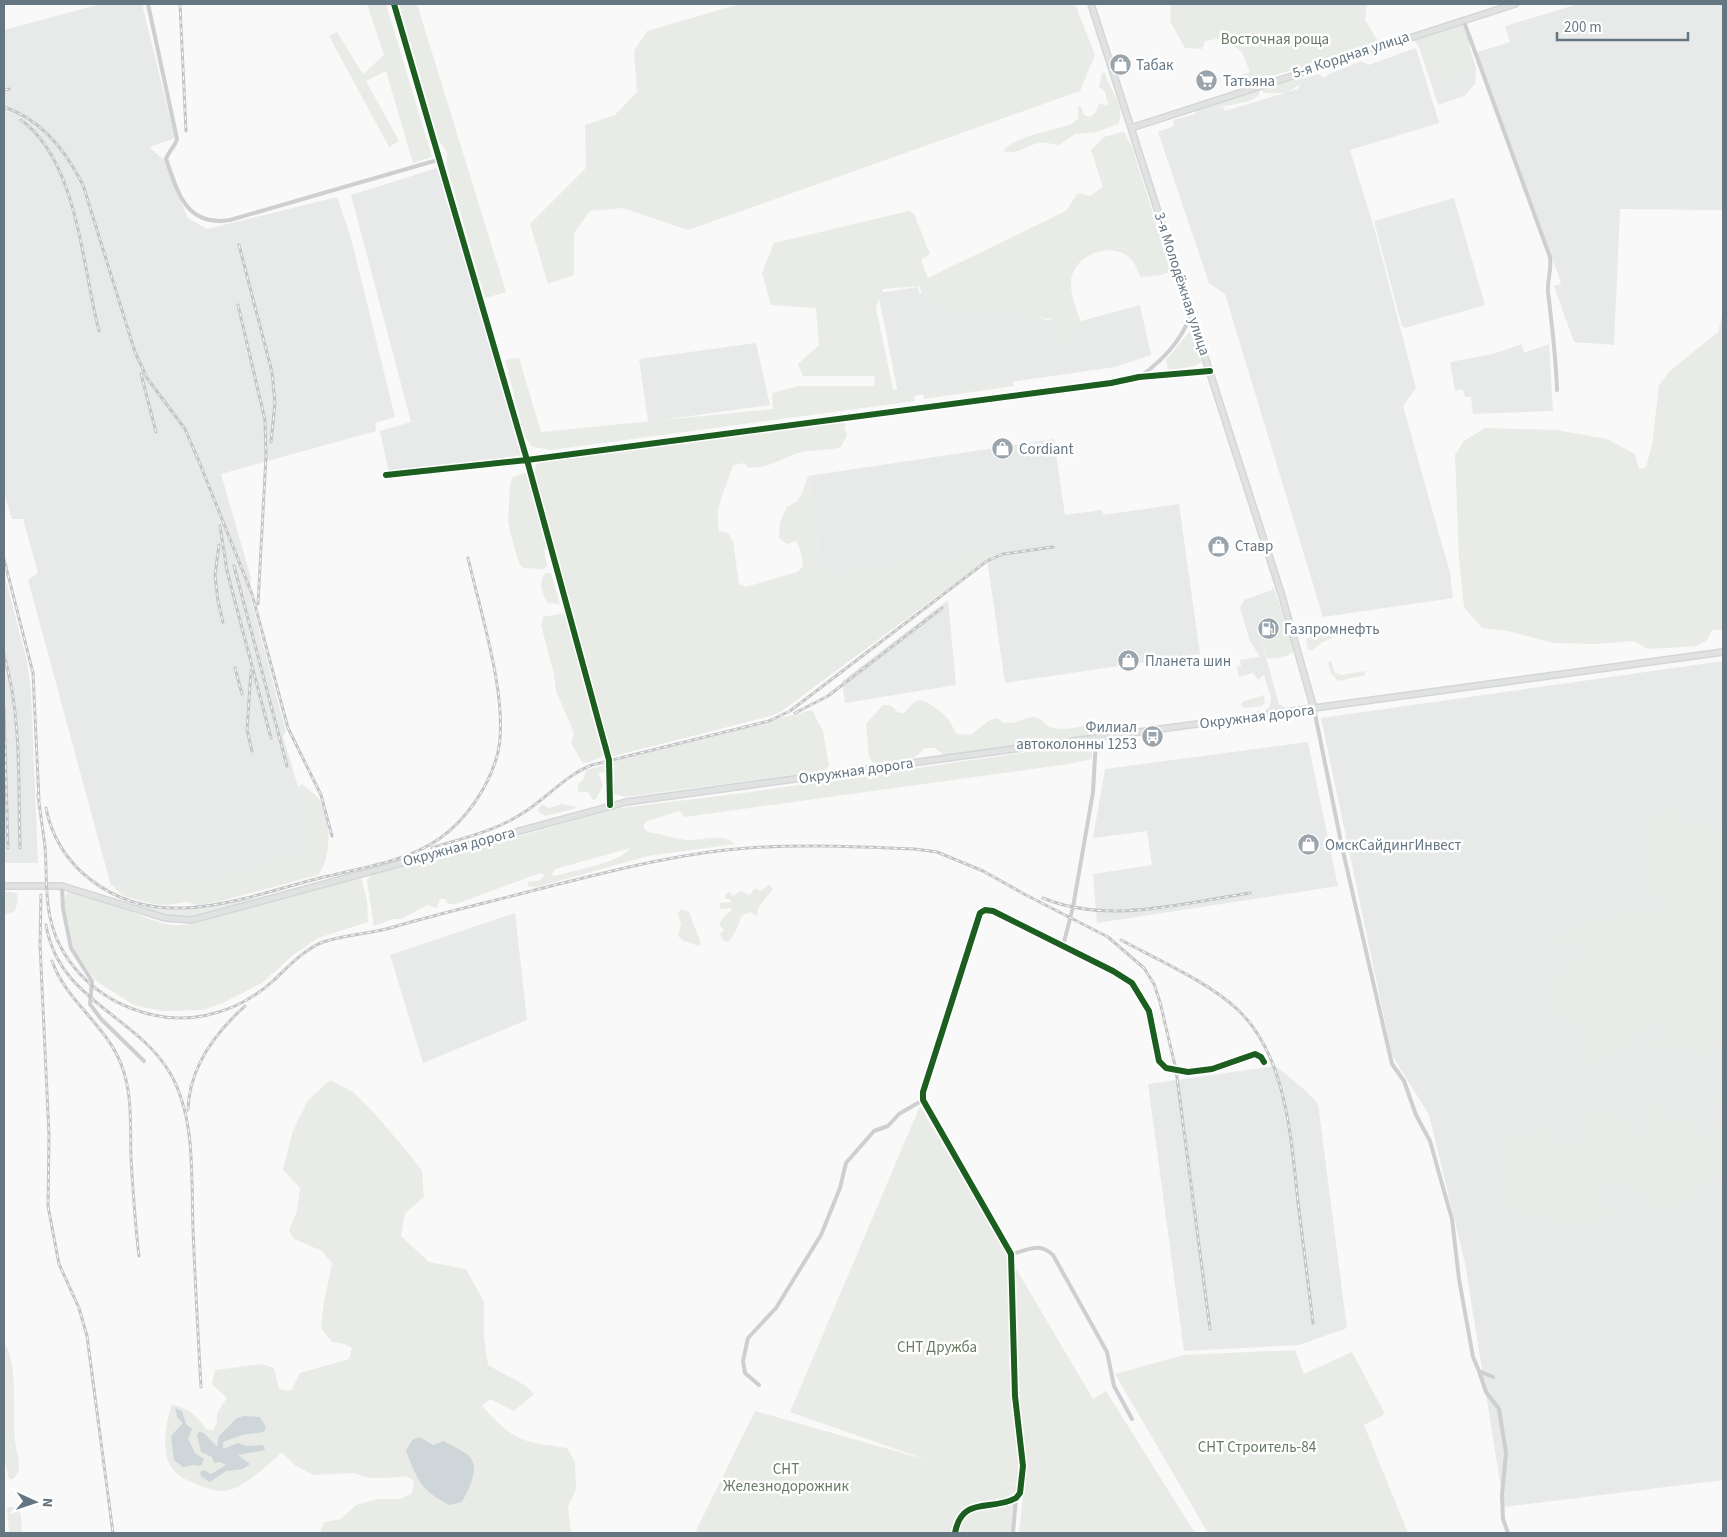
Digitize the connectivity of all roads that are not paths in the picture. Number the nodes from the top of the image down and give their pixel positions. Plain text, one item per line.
1 (148, 4) edge
2 (394, 4) edge
3 (1091, 4) edge
4 (1515, 4) edge
5 (1463, 19) junction
6 (1131, 128) junction
7 (441, 159) junction
8 (1192, 312) junction
9 (1210, 370) junction
10 (1139, 377) junction
11 (1557, 390) dead end
12 (527, 460) junction
13 (386, 475) dead end
14 (1723, 652) edge
15 (1314, 709) junction
16 (1096, 739) junction
17 (610, 805) junction
18 (4, 886) edge
19 (62, 886) junction
20 (1063, 946) junction
21 (144, 1061) dead end
22 (1264, 1062) dead end
23 (923, 1100) junction
24 (1011, 1254) junction
25 (1479, 1371) junction
26 (1493, 1377) dead end
27 (759, 1385) dead end
28 (1132, 1419) dead end
29 (1016, 1498) junction
30 (955, 1533) edge
31 (1014, 1533) edge
32 (1508, 1533) edge

1 - 7 street
2 - 7 street
3 - 6 main road, 3-я Молодёжная улица
4 - 5 main road, 5-я Кордная улица
5 - 6 main road, 5-я Кордная улица
5 - 11 street
6 - 8 main road, 3-я Молодёжная улица
7 - 12 street
8 - 9 main road, 3-я Молодёжная улица
8 - 10 street
9 - 10 street
9 - 15 main road, 3-я Молодёжная улица
10 - 12 street
12 - 13 street
12 - 17 street
14 - 15 main road, Окружная дорога
15 - 16 main road, Окружная дорога
15 - 25 street
16 - 17 main road, Окружная дорога
16 - 20 street
17 - 19 main road, Окружная дорога
18 - 19 main road, Окружная дорога
19 - 21 street
20 - 22 street
20 - 23 street
23 - 24 street
23 - 27 street
24 - 28 street
24 - 29 street
25 - 26 street
25 - 32 street
29 - 30 street
29 - 31 street

